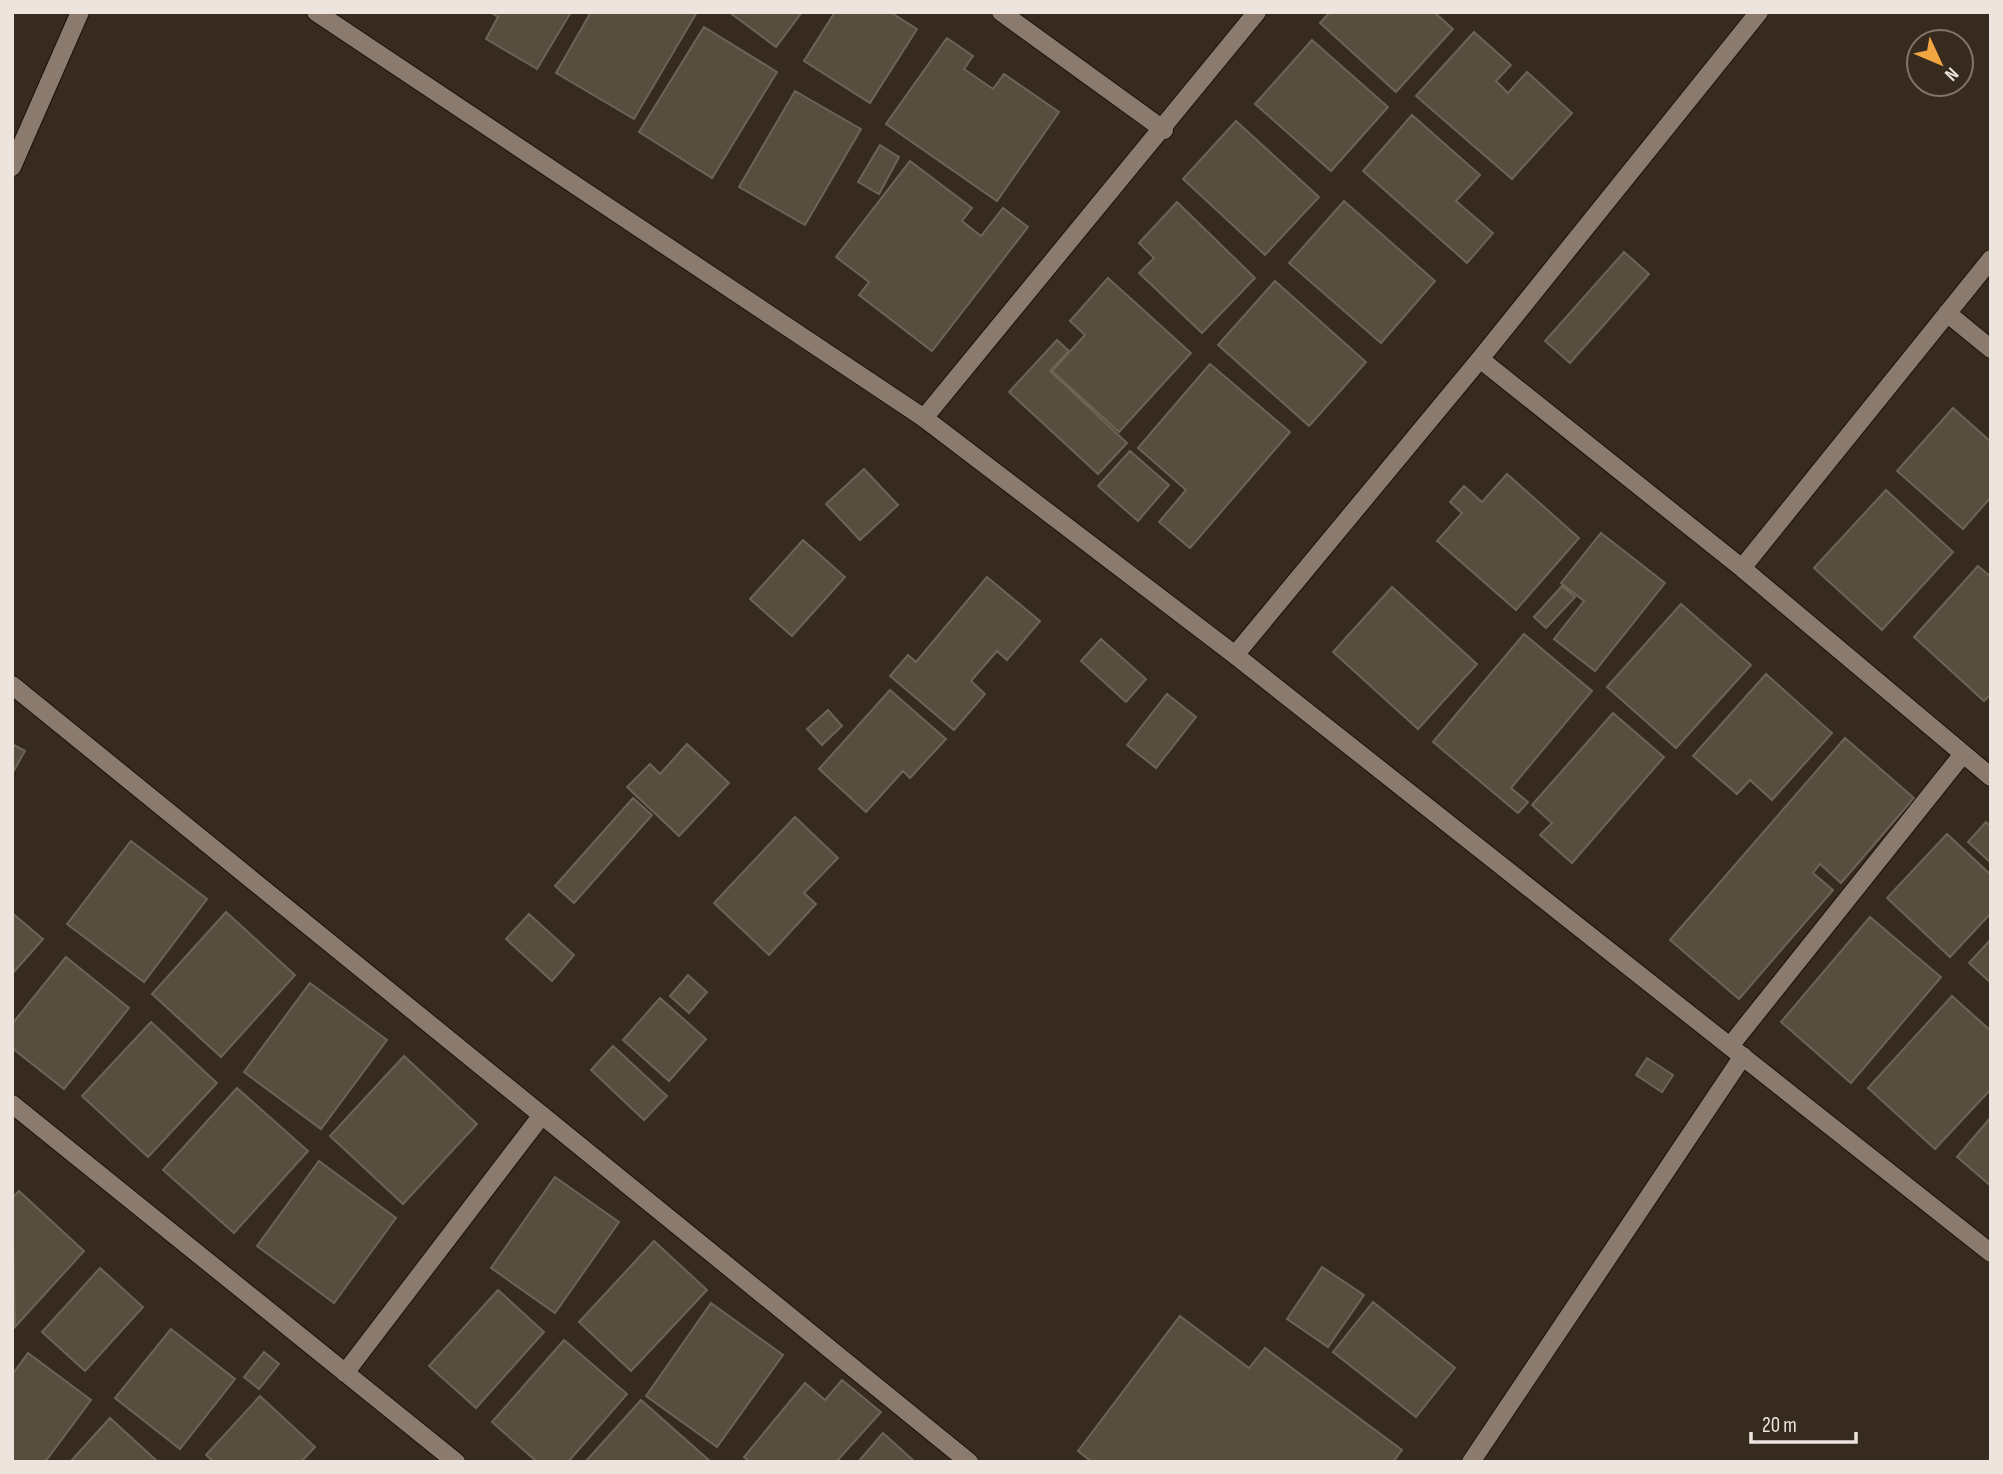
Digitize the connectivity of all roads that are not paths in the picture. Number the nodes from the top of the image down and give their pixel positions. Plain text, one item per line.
1 (80, 12) edge
2 (316, 12) edge
3 (1002, 12) edge
4 (1257, 12) edge
5 (1759, 12) edge
6 (1164, 130) junction
7 (12, 167) edge
8 (1991, 259) edge
9 (1947, 313) junction
10 (1991, 349) edge
11 (1479, 359) junction
12 (924, 418) junction
13 (1742, 568) junction
14 (1235, 654) junction
15 (12, 685) edge
16 (1963, 754) junction
17 (1991, 777) edge
18 (1737, 1051) junction
19 (12, 1104) edge
20 (542, 1115) junction
21 (1991, 1253) edge
22 (345, 1373) junction
23 (456, 1462) edge
24 (969, 1462) edge
25 (1471, 1462) edge

1 - 7 street
2 - 12 street
3 - 6 street
4 - 6 street
5 - 11 street
6 - 12 street
8 - 9 street
9 - 10 street
9 - 13 street
11 - 13 street
11 - 14 street
12 - 14 street
13 - 16 street
14 - 18 street
15 - 20 street
16 - 17 street
16 - 18 street
18 - 21 street
18 - 25 street
19 - 22 street
20 - 22 street
20 - 24 street
22 - 23 street

